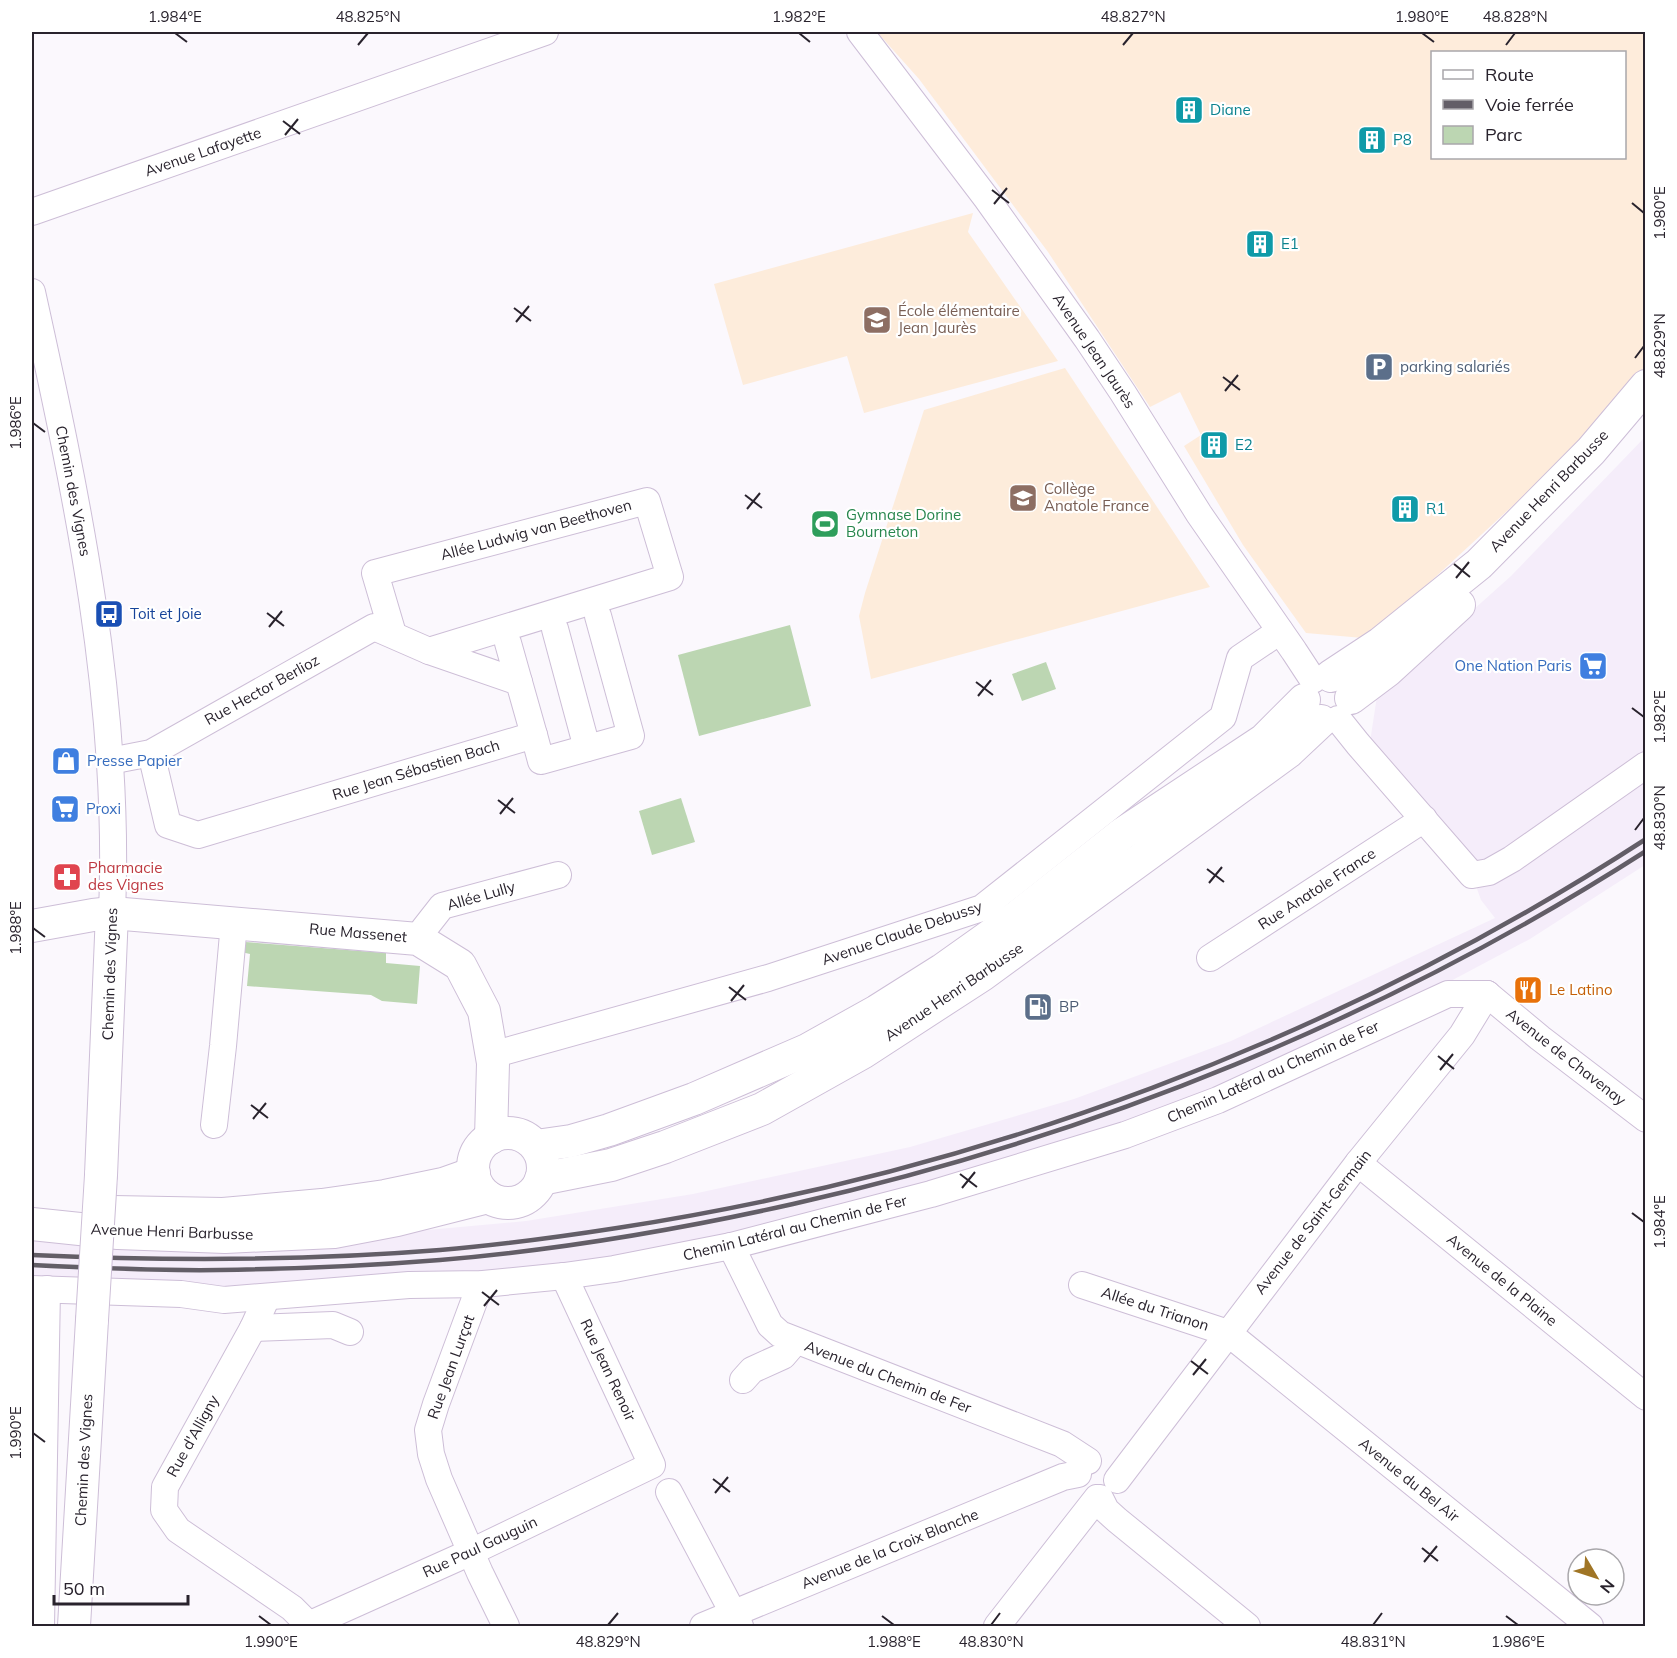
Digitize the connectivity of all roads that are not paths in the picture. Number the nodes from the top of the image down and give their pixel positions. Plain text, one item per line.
1 (545, 32) edge
2 (860, 32) edge
3 (32, 212) edge
4 (32, 292) edge
5 (1646, 386) edge
6 (1646, 416) edge
7 (598, 616) dead end
8 (555, 629) dead end
9 (384, 631) junction
10 (1280, 631) junction
11 (508, 643) dead end
12 (429, 651) junction
13 (519, 682) junction
14 (1326, 699) junction
15 (534, 735) junction
16 (587, 748) junction
17 (151, 753) junction
18 (110, 761) junction
19 (1646, 765) edge
20 (1424, 819) junction
21 (558, 875) dead end
22 (112, 913) junction
23 (144, 916) junction
24 (234, 922) junction
25 (46, 923) edge
26 (418, 939) junction
27 (1210, 958) dead end
28 (111, 965) junction
29 (1487, 994) junction
30 (493, 1059) junction
31 (1646, 1119) edge
32 (214, 1125) dead end
33 (515, 1140) junction
34 (1358, 1163) junction
35 (542, 1179) junction
36 (481, 1185) junction
37 (32, 1206) edge
38 (32, 1224) edge
39 (731, 1246) junction
40 (564, 1276) junction
41 (483, 1284) junction
42 (1082, 1285) dead end
43 (39, 1289) edge
44 (267, 1298) junction
45 (253, 1328) junction
46 (350, 1332) dead end
47 (1228, 1333) junction
48 (795, 1341) junction
49 (743, 1380) dead end
50 (1646, 1397) edge
51 (652, 1465) joint
52 (1098, 1479) junction
53 (669, 1492) dead end
54 (471, 1552) junction
55 (736, 1620) edge
56 (41, 1626) edge
57 (74, 1626) edge
58 (307, 1626) edge
59 (506, 1626) edge
60 (703, 1626) edge
61 (996, 1626) edge
62 (1247, 1626) edge
63 (1590, 1626) edge

1 - 3 street, Avenue Lafayette
2 - 10 street, Avenue Jean Jaurès
4 - 18 street, Chemin des Vignes
5 - 14 main road, Avenue Henri Barbusse
6 - 14 main road, Avenue Henri Barbusse
7 - 16 street
8 - 16 street
9 - 12 street
9 - 12 street, Allée Ludwig van Beethoven
9 - 17 street, Rue Hector Berlioz
10 - 14 street, Avenue Jean Jaurès
10 - 30 street, Avenue Claude Debussy
11 - 13 street
12 - 13 street
13 - 15 street
14 - 20 street, Avenue Jean Jaurès
14 - 33 main road, Avenue Henri Barbusse
14 - 35 main road, Avenue Henri Barbusse
15 - 16 street
15 - 17 street, Rue Jean Sébastien Bach
17 - 18 street, Rue Hector Berlioz
18 - 22 street, Chemin des Vignes
19 - 20 street, Avenue Jean Jaurès
20 - 27 street, Rue Anatole France
21 - 26 street, Allée Lully
22 - 23 main road, Rue Massenet
22 - 25 main road, Rue Massenet
22 - 28 main road, Chemin des Vignes
23 - 24 main road, Rue Massenet
23 - 28 main road
24 - 26 main road, Rue Massenet
24 - 32 street
25 - 28 main road, Rue Massenet
26 - 30 main road, Rue Massenet
28 - 57 main road, Chemin des Vignes, bridge
29 - 31 street, Avenue de Chavenay
29 - 34 street, Avenue de Saint-Germain
29 - 39 street, Chemin Latéral au Chemin de Fer
30 - 33 main road, Rue Massenet
33 - 35 main road
33 - 36 main road
34 - 47 street, Avenue de Saint-Germain
34 - 50 street, Avenue de la Plaine
35 - 36 main road
36 - 37 main road, Avenue Henri Barbusse
36 - 38 main road, Avenue Henri Barbusse
39 - 40 street, Chemin Latéral au Chemin de Fer
39 - 48 street, Avenue du Chemin de Fer
40 - 41 street, Chemin Latéral au Chemin de Fer
40 - 51 street, Rue Jean Renoir
41 - 44 street, Chemin Latéral au Chemin de Fer
41 - 54 street, Rue Jean Lurçat
42 - 47 street, Allée du Trianon
43 - 44 street, Chemin Latéral au Chemin de Fer
43 - 56 street
44 - 45 street, Rue d'Alligny
45 - 46 street
45 - 58 street, Rue d'Alligny
47 - 52 street, Avenue de Saint-Germain
47 - 63 street, Avenue du Bel Air
48 - 49 street
48 - 52 street, Avenue du Chemin de Fer
51 - 54 street, Rue Paul Gauguin
52 - 55 street, Avenue de la Croix Blanche
52 - 61 street, Avenue de Saint-Germain
52 - 62 street, Avenue du Chemin de Fer
53 - 55 street
54 - 58 street, Rue Paul Gauguin
54 - 59 street, Rue Jean Lurçat
55 - 60 street, Avenue de la Croix Blanche

